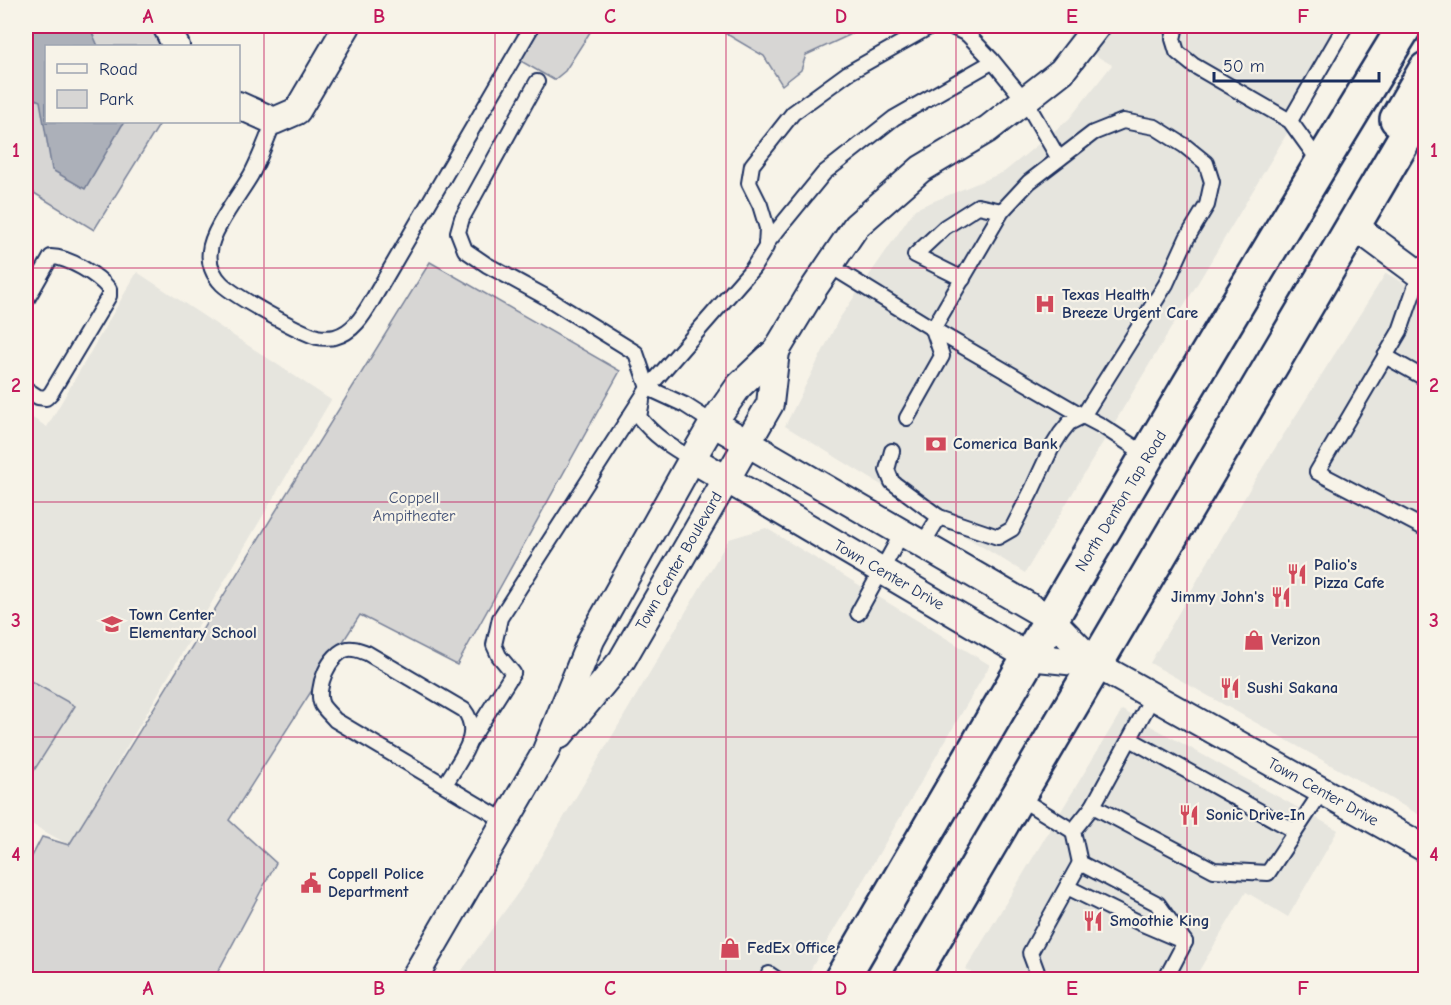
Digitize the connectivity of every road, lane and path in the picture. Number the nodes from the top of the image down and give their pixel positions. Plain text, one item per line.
1 (166, 26) edge
2 (346, 26) edge
3 (532, 26) edge
4 (931, 26) edge
5 (945, 26) edge
6 (1097, 26) edge
7 (1176, 26) edge
8 (1405, 26) edge
9 (1340, 27) edge
10 (176, 45) edge
11 (993, 62) junction
12 (1425, 69) edge
13 (537, 82) dead end
14 (1026, 102) junction
15 (1425, 102) edge
16 (240, 105) edge
17 (285, 116) junction
18 (1290, 121) junction
19 (1059, 159) junction
20 (1321, 164) junction
21 (1002, 211) junction
22 (1360, 213) junction
23 (766, 244) junction
24 (829, 265) junction
25 (1422, 277) edge
26 (963, 279) junction
27 (26, 301) edge
28 (933, 329) junction
29 (776, 351) junction
30 (1385, 356) junction
31 (1425, 379) edge
32 (648, 388) junction
33 (26, 389) edge
34 (1083, 416) junction
35 (907, 418) dead end
36 (713, 423) junction
37 (748, 443) junction
38 (892, 451) dead end
39 (1148, 456) junction
40 (692, 459) junction
41 (727, 479) junction
42 (939, 517) junction
43 (1425, 529) edge
44 (912, 539) junction
45 (881, 570) junction
46 (858, 613) dead end
47 (1051, 620) junction
48 (1029, 657) junction
49 (1095, 664) junction
50 (1154, 696) junction
51 (1130, 739) junction
52 (470, 741) junction
53 (545, 753) junction
54 (445, 785) junction
55 (1322, 791) junction
56 (1018, 797) junction
57 (1093, 806) junction
58 (505, 821) junction
59 (1073, 831) junction
60 (1295, 831) junction
61 (1425, 849) edge
62 (1080, 863) junction
63 (1067, 887) junction
64 (1185, 942) junction
65 (413, 980) edge
66 (841, 980) edge
67 (910, 980) edge
68 (1040, 980) edge
69 (1165, 980) edge

1 - 10 street
2 - 17 street
3 - 17 lane
4 - 23 lane
5 - 11 lane
6 - 14 street, Town Center Boulevard
7 - 18 lane
8 - 20 main road, North Denton Tap Road
9 - 18 lane
11 - 14 lane
11 - 23 lane
12 - 22 main road
13 - 32 lane
14 - 19 lane
14 - 24 street, Town Center Boulevard
15 - 22 main road
16 - 17 street
18 - 20 lane
19 - 21 lane
19 - 34 lane
20 - 39 main road, North Denton Tap Road
21 - 26 lane
21 - 26 lane
22 - 25 street
22 - 49 main road
23 - 32 lane
24 - 28 lane
24 - 29 street, Town Center Boulevard
25 - 30 lane
26 - 28 lane
27 - 33 lane
28 - 34 lane
28 - 35 lane
29 - 36 street, Town Center Boulevard
29 - 37 street, Town Center Boulevard
30 - 31 lane
30 - 43 lane
32 - 36 lane
32 - 40 lane
32 - 52 lane
34 - 39 lane
34 - 42 lane
36 - 37 street, Town Center Drive
36 - 40 street, Town Center Boulevard
37 - 41 street, Town Center Boulevard
37 - 44 street, Town Center Drive
38 - 42 lane
39 - 47 main road, North Denton Tap Road
40 - 41 street, Town Center Drive
40 - 53 street, Town Center Boulevard
41 - 45 street, Town Center Drive
41 - 53 street, Town Center Boulevard
42 - 44 lane
44 - 45 lane
44 - 47 street, Town Center Drive
45 - 46 lane
45 - 48 street, Town Center Drive
47 - 48 main road, North Denton Tap Road
47 - 49 street, Town Center Drive
48 - 49 street, Town Center Drive
48 - 66 main road, North Denton Tap Road
49 - 50 street, Town Center Drive
49 - 56 main road
50 - 51 lane
50 - 55 street, Town Center Drive
51 - 57 lane
51 - 60 lane
52 - 54 lane
52 - 54 lane
53 - 58 street, Town Center Boulevard
54 - 58 lane
55 - 60 lane
55 - 61 street, Town Center Drive
56 - 59 lane
56 - 67 main road
57 - 59 lane
57 - 60 lane
58 - 65 street, Town Center Boulevard
59 - 62 lane
62 - 63 lane
62 - 64 lane
63 - 64 lane
63 - 68 lane
64 - 69 lane

